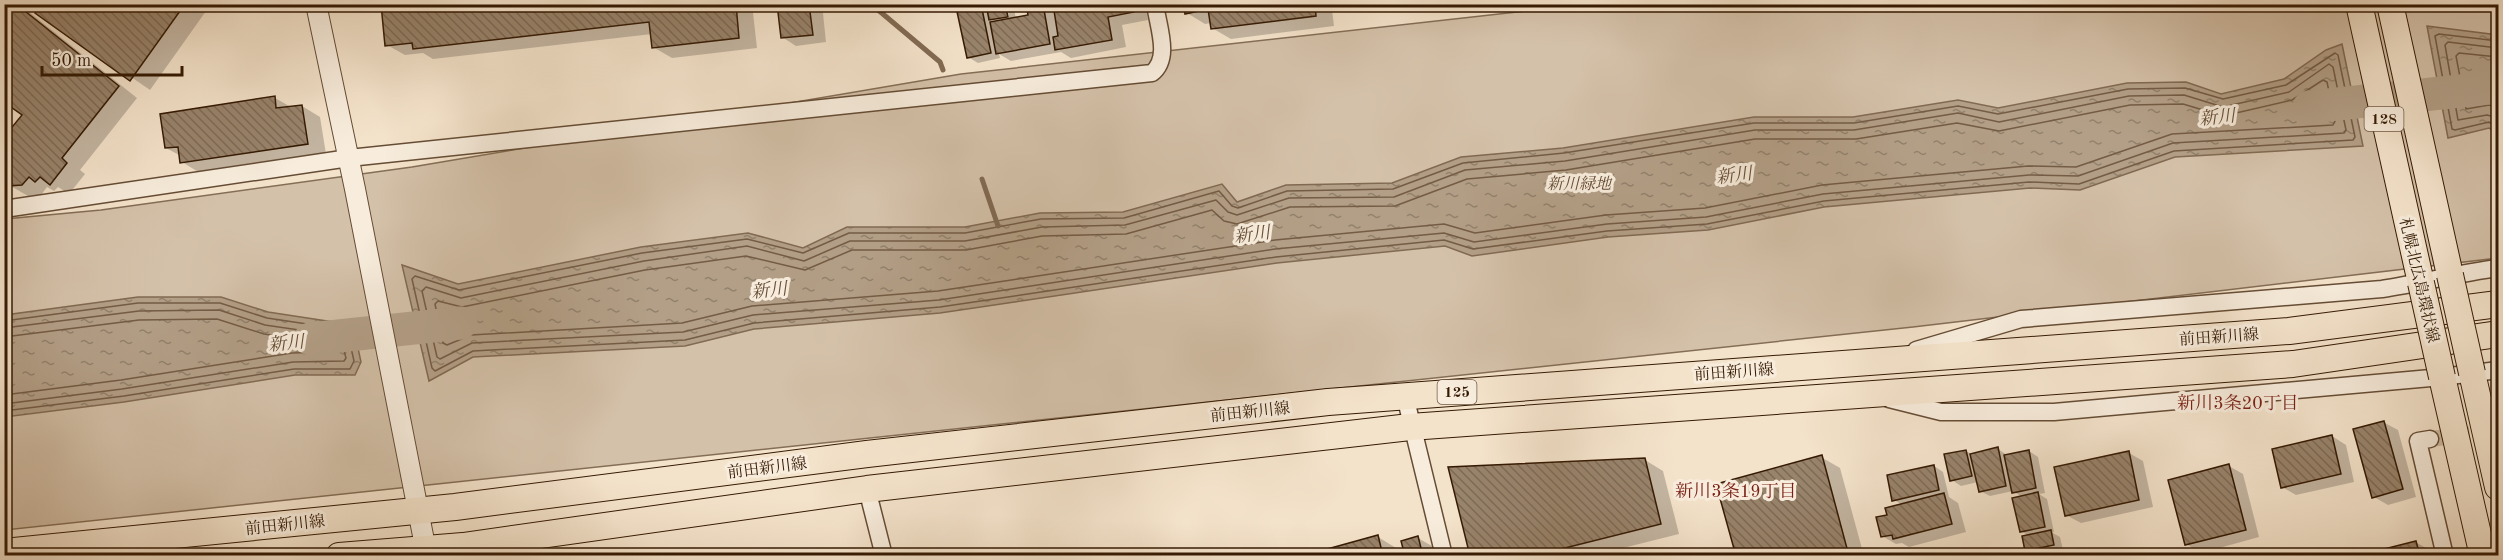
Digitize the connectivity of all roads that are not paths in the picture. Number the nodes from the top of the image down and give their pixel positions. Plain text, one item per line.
1 (316, 4) edge
2 (1155, 4) edge
3 (2359, 4) edge
4 (2390, 4) edge
5 (349, 158) junction
6 (4, 209) edge
7 (2499, 268) edge
8 (2450, 274) junction
9 (2421, 283) junction
10 (2499, 304) edge
11 (2499, 334) edge
12 (1882, 360) junction
13 (2499, 370) edge
14 (2472, 373) junction
15 (2442, 377) junction
16 (1873, 395) junction
17 (1404, 396) junction
18 (1410, 427) junction
19 (2430, 440) dead end
20 (2499, 487) edge
21 (867, 489) junction
22 (418, 511) junction
23 (4, 552) edge
24 (427, 552) edge
25 (339, 555) edge
26 (884, 555) edge
27 (1444, 555) edge
28 (2445, 555) edge
29 (2483, 555) edge

1 - 5 street
2 - 5 street
3 - 9 main road, 札幌北広島環状線 / 128
4 - 8 main road, 札幌北広島環状線 / 128
5 - 6 street
5 - 22 street
7 - 8 street
8 - 9 street
8 - 14 main road, 札幌北広島環状線 / 128, bridge
9 - 12 street
9 - 15 main road, 札幌北広島環状線 / 128, bridge
10 - 12 main road, 前田新川線 / 125
11 - 16 main road, 前田新川線 / 125
12 - 17 main road, 前田新川線 / 125
13 - 14 street
14 - 15 street
14 - 20 main road, 札幌北広島環状線 / 128
15 - 16 street
15 - 29 main road, 札幌北広島環状線 / 128
16 - 18 main road, 前田新川線 / 125
17 - 18 street
17 - 22 main road, 前田新川線 / 125
18 - 21 main road, 前田新川線 / 125
18 - 27 street
19 - 28 street
21 - 24 main road, 前田新川線 / 125
21 - 26 street
22 - 23 main road, 前田新川線 / 125
22 - 24 street
24 - 25 main road, 前田新川線 / 125

